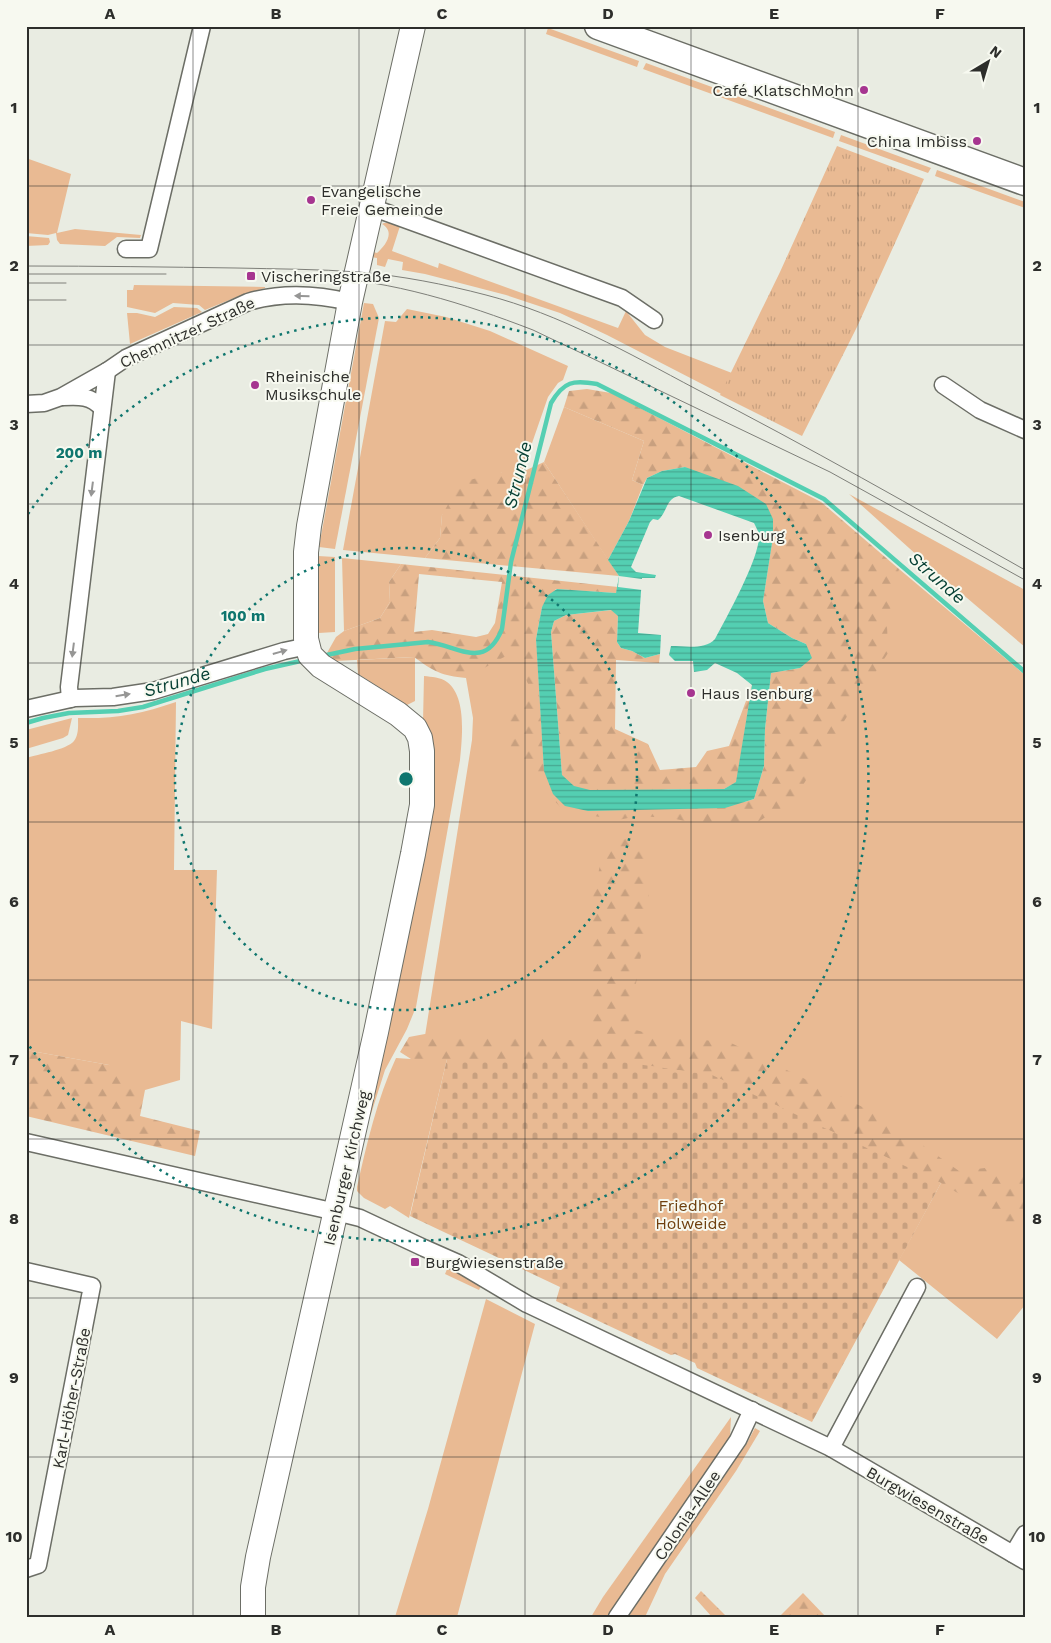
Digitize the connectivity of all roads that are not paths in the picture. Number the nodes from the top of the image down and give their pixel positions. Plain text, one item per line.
1 (202, 26) edge
2 (413, 26) edge
3 (598, 26) edge
4 (1025, 182) edge
5 (371, 208) junction
6 (126, 249) dead end
7 (350, 302) junction
8 (654, 320) dead end
9 (110, 369) junction
10 (943, 384) dead end
11 (61, 398) junction
12 (26, 404) edge
13 (102, 408) junction
14 (1025, 430) edge
15 (311, 654) junction
16 (70, 699) junction
17 (26, 709) edge
18 (26, 1142) edge
19 (336, 1212) junction
20 (26, 1270) edge
21 (917, 1287) dead end
22 (752, 1410) junction
23 (831, 1448) junction
24 (1025, 1534) edge
25 (1019, 1558) edge
26 (26, 1569) edge
27 (253, 1617) edge
28 (617, 1617) edge

1 - 6 street
2 - 5 street
3 - 4 main road
5 - 7 street
5 - 8 street
7 -> 9 street, Chemnitzer Straße
7 - 15 street
9 - 11 street, Chemnitzer Straße
9 - 13 street
10 - 14 street
11 - 12 street, Chemnitzer Straße
11 - 13 street, Chemnitzer Straße
13 -> 16 street
16 -> 15 street
15 - 19 street, Isenburger Kirchweg
16 - 17 street
18 - 19 street, Burgwiesenstraße
19 - 22 street, Burgwiesenstraße
19 - 27 street, Isenburger Kirchweg
20 - 26 street, Karl-Höher-Straße
21 - 23 street
22 - 23 street, Burgwiesenstraße
22 - 28 street, Colonia-Allee
23 - 25 street, Burgwiesenstraße
24 - 25 street

